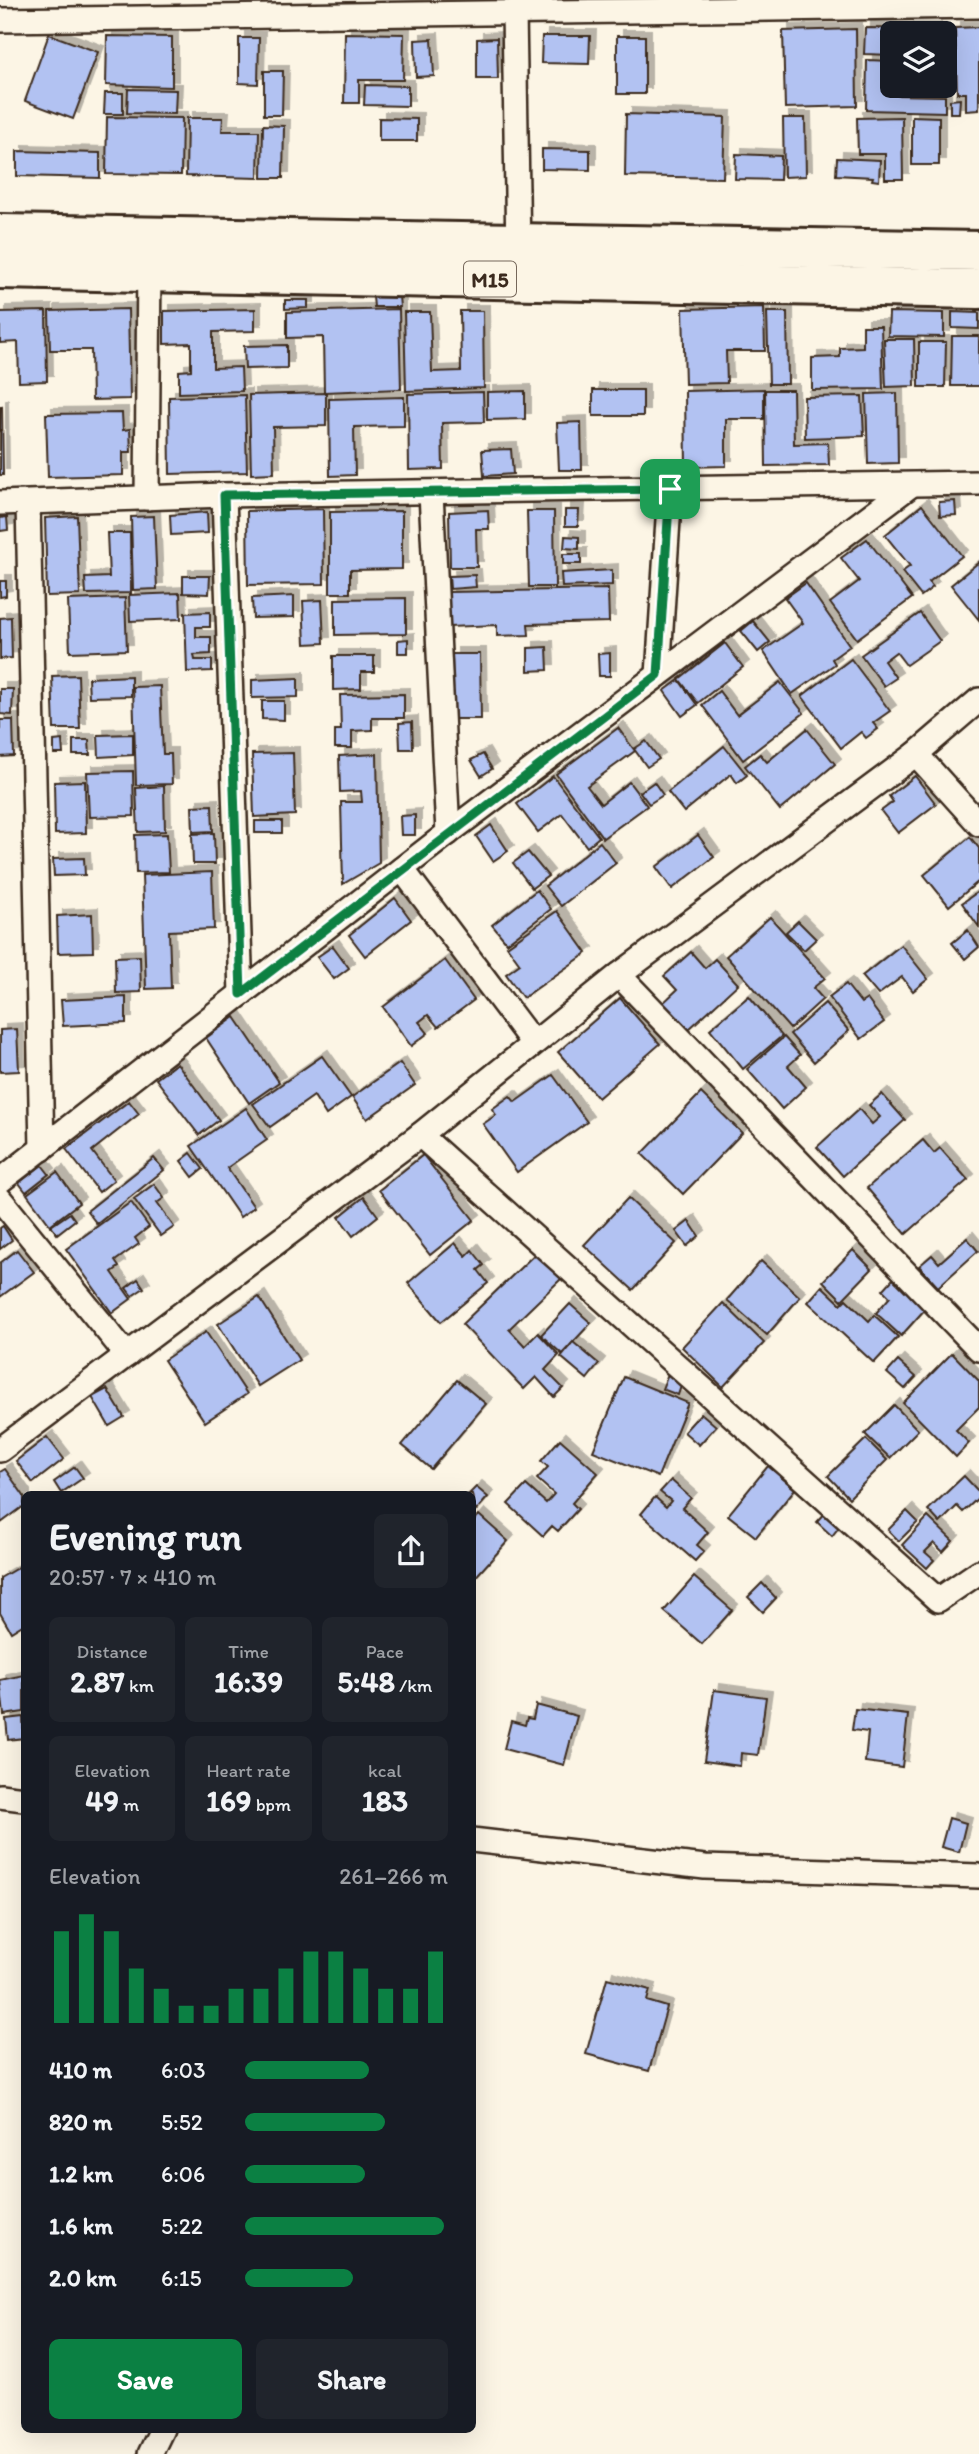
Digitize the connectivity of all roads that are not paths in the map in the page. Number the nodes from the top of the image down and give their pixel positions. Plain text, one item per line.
1 (621, 5) edge
2 (979, 6) edge
3 (417, 7) edge
4 (215, 9) edge
5 (514, 12) junction
6 (11, 13) edge
7 (0, 234) edge
8 (979, 251) edge
9 (149, 254) junction
10 (518, 261) junction
11 (0, 269) edge
12 (979, 289) edge
13 (979, 483) edge
14 (911, 485) junction
15 (670, 489) junction
16 (431, 493) junction
17 (224, 495) junction
18 (147, 498) junction
19 (0, 503) edge
20 (28, 503) junction
21 (658, 675) junction
22 (979, 701) edge
23 (916, 754) junction
24 (979, 824) edge
25 (447, 833) junction
26 (402, 869) junction
27 (619, 975) junction
28 (241, 994) junction
29 (533, 1043) junction
30 (420, 1135) junction
31 (42, 1149) junction
32 (0, 1181) edge
33 (0, 1199) edge
34 (979, 1349) edge
35 (127, 1355) junction
36 (0, 1450) edge
37 (979, 1572) edge
38 (0, 1796) edge
39 (21, 1798) edge
40 (476, 1840) edge
41 (979, 1876) edge
42 (160, 2433) edge
43 (150, 2454) edge

1 - 2 street
1 - 5 street
3 - 4 street
3 - 5 street
4 - 6 street
5 - 10 street
7 - 9 highway, M15
8 - 10 highway, M15
9 - 10 highway, M15
9 - 11 highway, M15
9 - 18 street
10 - 12 highway, M15
13 - 14 street
14 - 15 street
14 - 21 street
15 - 16 street
15 - 21 street
16 - 17 street
16 - 25 street
17 - 18 street
17 - 28 street
18 - 20 street
19 - 20 street
20 - 31 street
21 - 25 street
22 - 23 street
23 - 24 street
23 - 27 street
25 - 26 street
26 - 28 street
26 - 29 street
27 - 29 street
27 - 34 street
28 - 31 street
29 - 30 street
30 - 35 street
30 - 37 street
31 - 32 street
33 - 35 street
35 - 36 street
38 - 39 street
40 - 41 street
42 - 43 street

